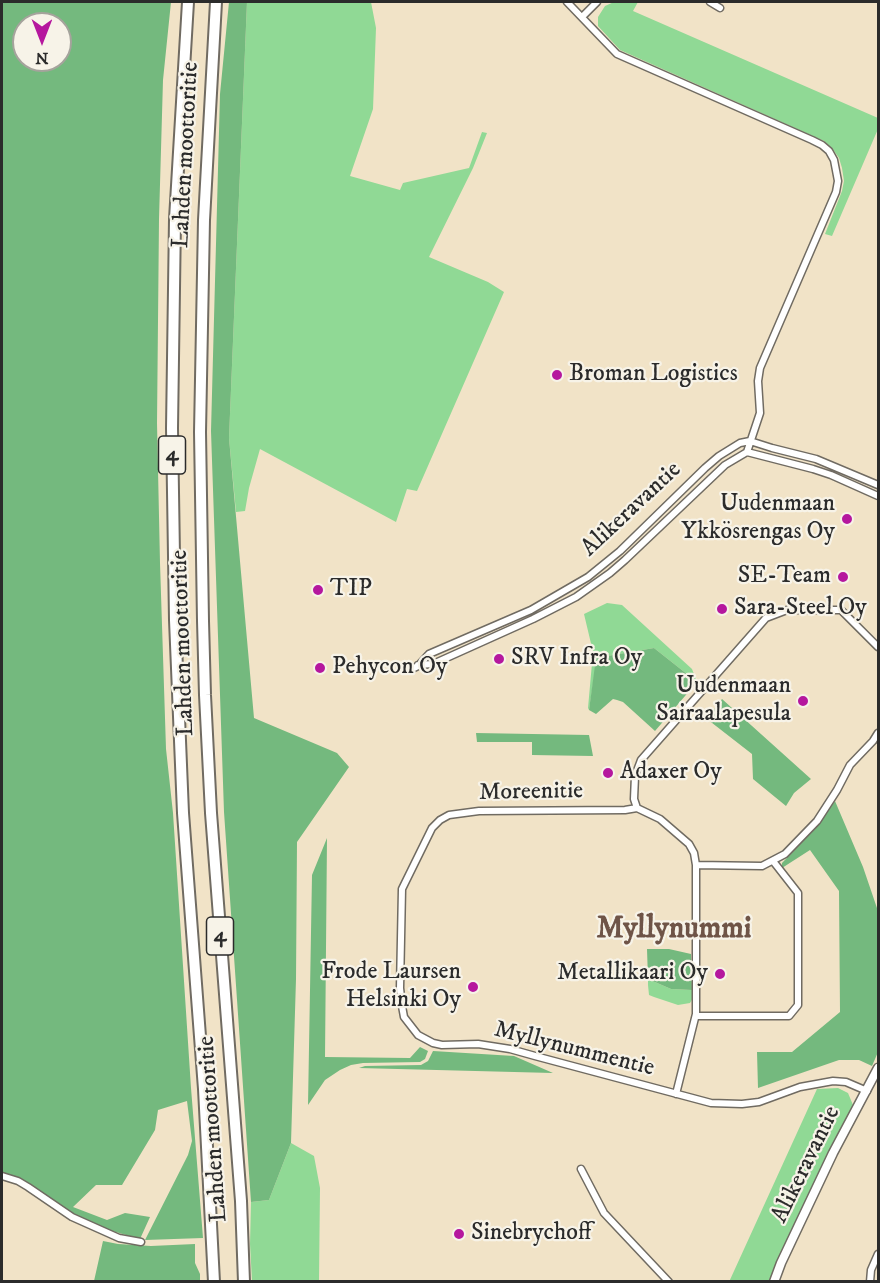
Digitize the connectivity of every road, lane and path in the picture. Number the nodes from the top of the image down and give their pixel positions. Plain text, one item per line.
1 (188, 2) edge
2 (216, 2) edge
3 (567, 2) edge
4 (597, 2) edge
5 (710, 2) edge
6 (720, 8) dead end
7 (582, 17) junction
8 (750, 441) junction
9 (747, 452) junction
10 (879, 485) edge
11 (879, 496) edge
12 (879, 647) edge
13 (418, 666) junction
14 (410, 670) dead end
15 (879, 733) edge
16 (637, 808) junction
17 (773, 861) junction
18 (696, 865) junction
19 (402, 889) joint
20 (696, 1016) junction
21 (879, 1068) edge
22 (867, 1091) junction
23 (676, 1094) junction
24 (581, 1169) dead end
25 (2, 1176) edge
26 (141, 1242) dead end
27 (879, 1254) edge
28 (214, 1281) edge
29 (244, 1281) edge
30 (669, 1281) edge
31 (774, 1281) edge
32 (870, 1281) edge

1 - 28 highway, Lahden moottoritie / 4
2 - 29 highway, Lahden moottoritie / 4
3 - 7 street
4 - 7 street
5 - 6 street
7 - 8 street
8 - 9 street
8 - 10 street
8 - 13 street, Alikeravantie
9 - 11 street
9 - 13 street, Alikeravantie
12 - 16 street
13 - 14 street, Alikeravantie
15 - 17 street
16 - 18 street
16 - 19 street, Moreenitie
17 - 18 street
17 - 20 street
18 - 20 street
19 - 23 street, Myllynummentie
20 - 23 street
21 - 22 street, Alikeravantie
22 - 23 street, Myllynummentie
22 - 31 street, Alikeravantie
24 - 30 street
25 - 26 street
27 - 32 street

